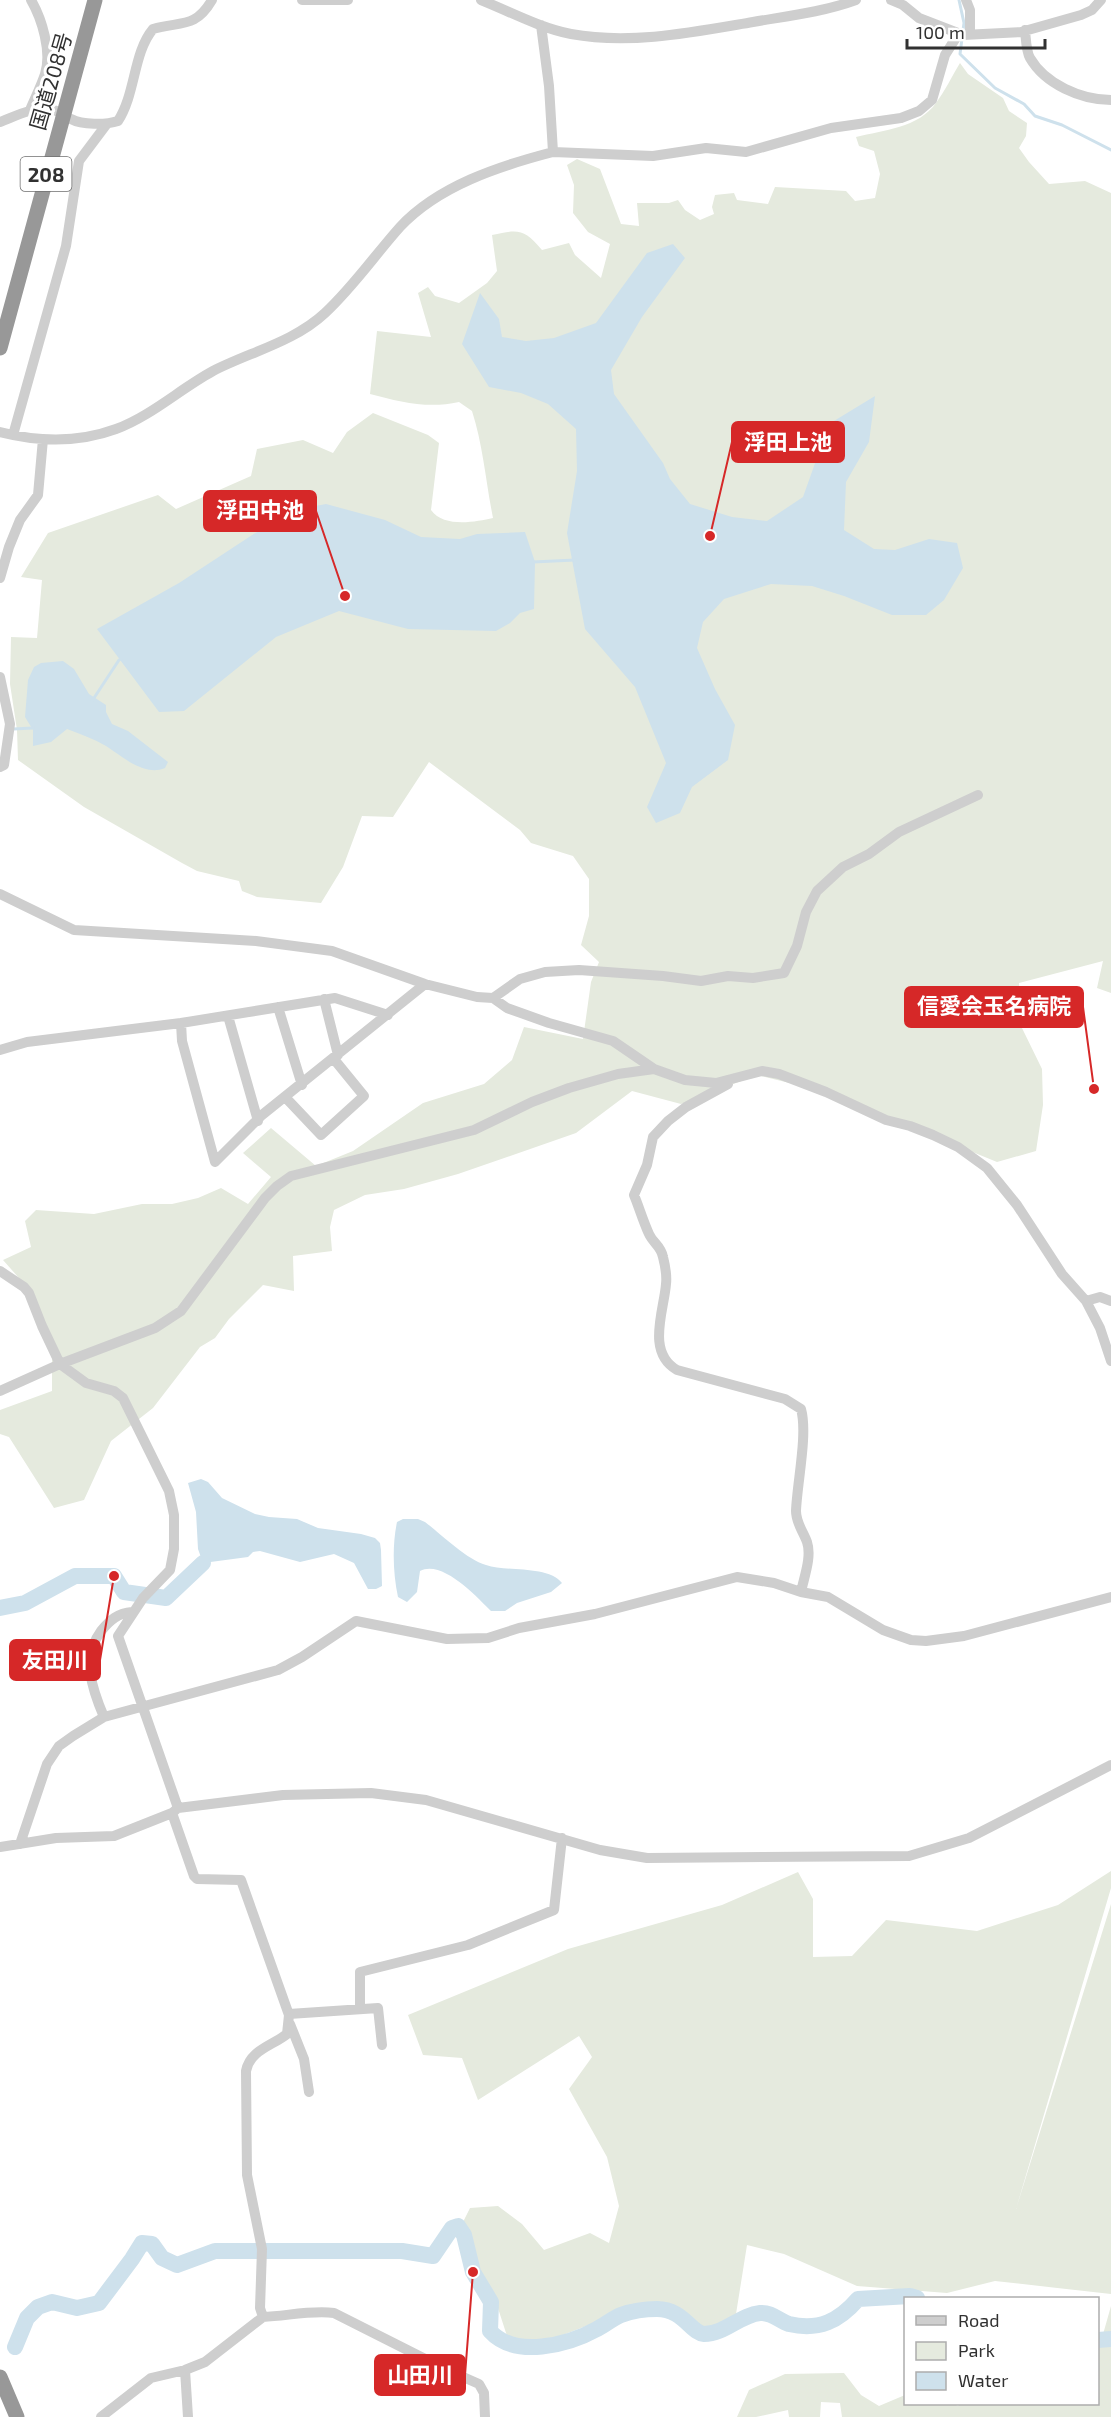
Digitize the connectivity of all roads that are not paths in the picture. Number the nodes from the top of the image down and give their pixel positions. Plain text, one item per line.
1 (31, 0) edge
2 (95, 0) edge
3 (212, 0) edge
4 (302, 0) edge
5 (348, 0) edge
6 (481, 0) edge
7 (891, 0) edge
8 (966, 0) edge
9 (1101, 0) edge
10 (849, 1) edge
11 (541, 25) junction
12 (1025, 30) junction
13 (961, 33) junction
14 (1111, 100) edge
15 (30, 110) junction
16 (63, 112) junction
17 (0, 122) edge
18 (106, 125) junction
19 (553, 152) junction
20 (0, 348) edge
21 (0, 432) edge
22 (13, 435) junction
23 (43, 439) junction
24 (0, 578) edge
25 (0, 677) edge
26 (0, 767) edge
27 (978, 795) dead end
28 (0, 894) edge
29 (425, 984) junction
30 (493, 998) junction
31 (324, 999) junction
32 (278, 1007) junction
33 (228, 1016) junction
34 (388, 1016) junction
35 (181, 1023) junction
36 (0, 1050) edge
37 (335, 1057) junction
38 (654, 1069) junction
39 (748, 1074) junction
40 (302, 1085) junction
41 (286, 1098) junction
42 (258, 1121) junction
43 (0, 1271) edge
44 (1086, 1301) junction
45 (1111, 1301) edge
46 (1111, 1361) edge
47 (60, 1364) junction
48 (0, 1391) edge
49 (801, 1592) junction
50 (1111, 1597) edge
51 (132, 1612) junction
52 (143, 1707) junction
53 (104, 1717) junction
54 (1111, 1765) edge
55 (175, 1810) junction
56 (562, 1838) junction
57 (20, 1844) junction
58 (0, 1847) edge
59 (360, 2009) junction
60 (289, 2019) junction
61 (382, 2045) dead end
62 (309, 2092) dead end
63 (263, 2317) junction
64 (185, 2370) junction
65 (1, 2381) edge
66 (17, 2417) edge
67 (101, 2417) edge
68 (188, 2417) edge
69 (485, 2417) edge

1 - 15 street
2 - 16 highway, 国道208号 / 208
3 - 18 street
4 - 5 street
6 - 11 street
7 - 13 street
8 - 13 street
9 - 12 street
10 - 11 street
11 - 19 street
12 - 13 street
12 - 14 street
13 - 19 street
15 - 16 street
15 - 17 street
16 - 18 street
16 - 20 highway, 国道208号 / 208
18 - 22 street
19 - 23 street
21 - 22 street
22 - 23 street
23 - 24 street
25 - 26 street
27 - 30 street
28 - 29 street
29 - 30 street
29 - 34 street
30 - 38 street
31 - 32 street
31 - 34 street
31 - 37 street
32 - 33 street
32 - 40 street
33 - 35 street
33 - 42 street
34 - 37 street
35 - 36 street
35 - 42 street
37 - 40 street
37 - 41 street
38 - 39 street
38 - 47 street
39 - 44 street
39 - 49 street
40 - 41 street
41 - 42 street
43 - 47 street
44 - 45 street
44 - 46 street
47 - 48 street
47 - 51 street
49 - 50 street
49 - 52 street
51 - 52 street
51 - 53 street
52 - 53 street
52 - 55 street
53 - 57 street
54 - 56 street
55 - 56 street
55 - 57 street
55 - 60 street
56 - 59 street
57 - 58 street
59 - 60 street
59 - 61 street
60 - 62 street
60 - 63 street
63 - 64 street
63 - 69 street
64 - 67 street
64 - 68 street
65 - 66 highway

